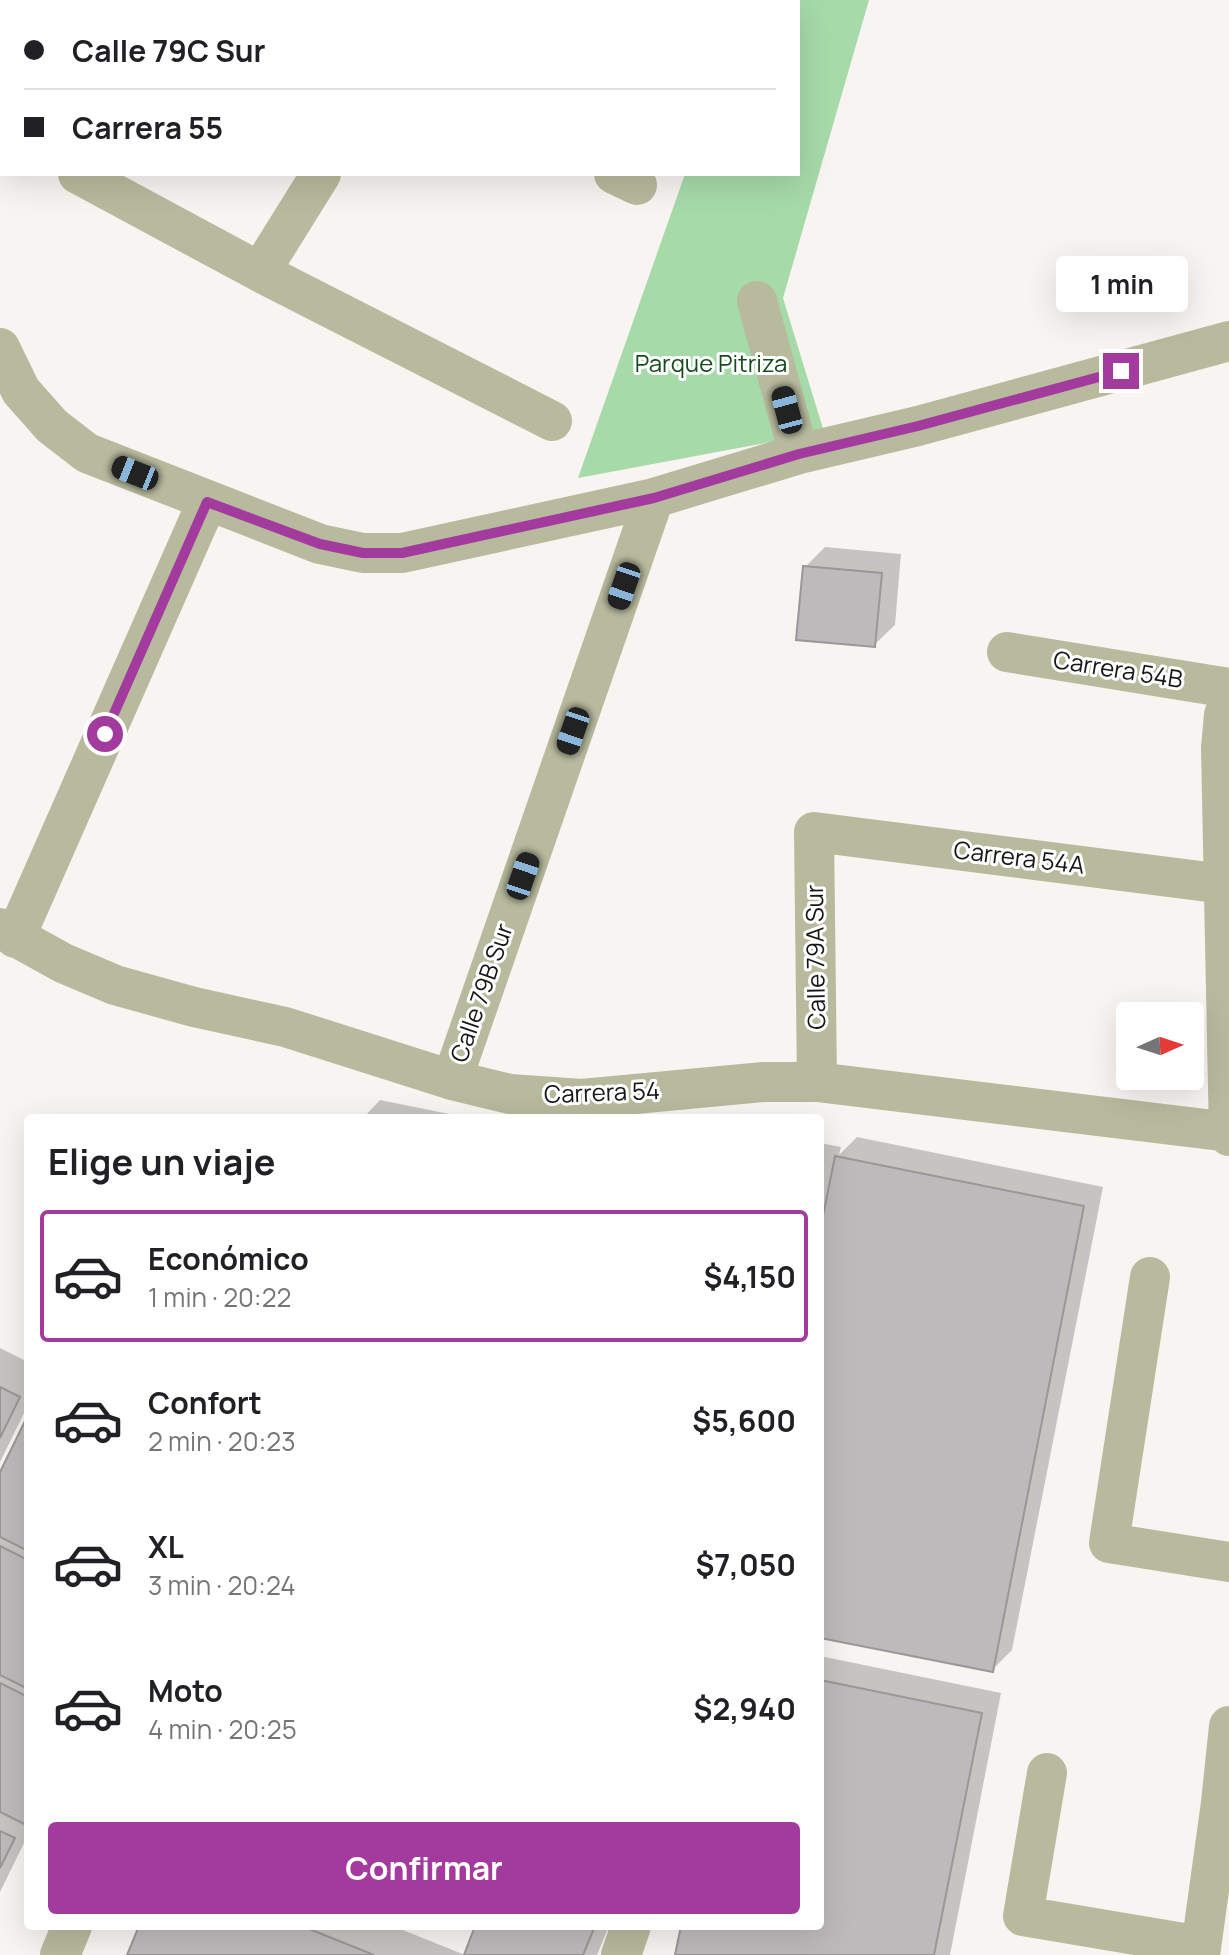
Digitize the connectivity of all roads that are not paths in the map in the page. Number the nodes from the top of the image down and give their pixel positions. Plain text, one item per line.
1 (82, 176) edge
2 (320, 176) edge
3 (260, 272) junction
4 (757, 301) dead end
5 (1229, 341) edge
6 (0, 348) edge
7 (552, 421) dead end
8 (799, 454) junction
9 (654, 498) junction
10 (207, 502) junction
11 (1007, 652) dead end
12 (1229, 688) edge
13 (1229, 701) edge
14 (814, 832) joint
15 (1224, 884) junction
16 (8, 933) edge
17 (452, 1080) junction
18 (817, 1082) junction
19 (582, 1108) edge
20 (1229, 1134) edge
21 (1150, 1277) dead end
22 (1229, 1562) edge
23 (1229, 1726) edge
24 (1047, 1773) dead end
25 (70, 1930) edge
26 (630, 1930) edge
27 (1201, 1951) edge
28 (60, 1955) edge
29 (621, 1955) edge

1 - 3 street
2 - 3 street
3 - 7 street
4 - 8 street
5 - 8 street
6 - 10 street
8 - 9 street
9 - 10 street
9 - 17 street, Calle 79B Sur
10 - 16 street
11 - 12 street, Carrera 54B
13 - 15 street
14 - 15 street, Carrera 54A
14 - 18 street, Calle 79A Sur
15 - 20 street
16 - 17 street, Carrera 54
17 - 19 street, Carrera 54
18 - 19 street, Carrera 54
18 - 20 street, Carrera 54
21 - 22 street
23 - 27 street
24 - 27 street
25 - 28 street
26 - 29 street

